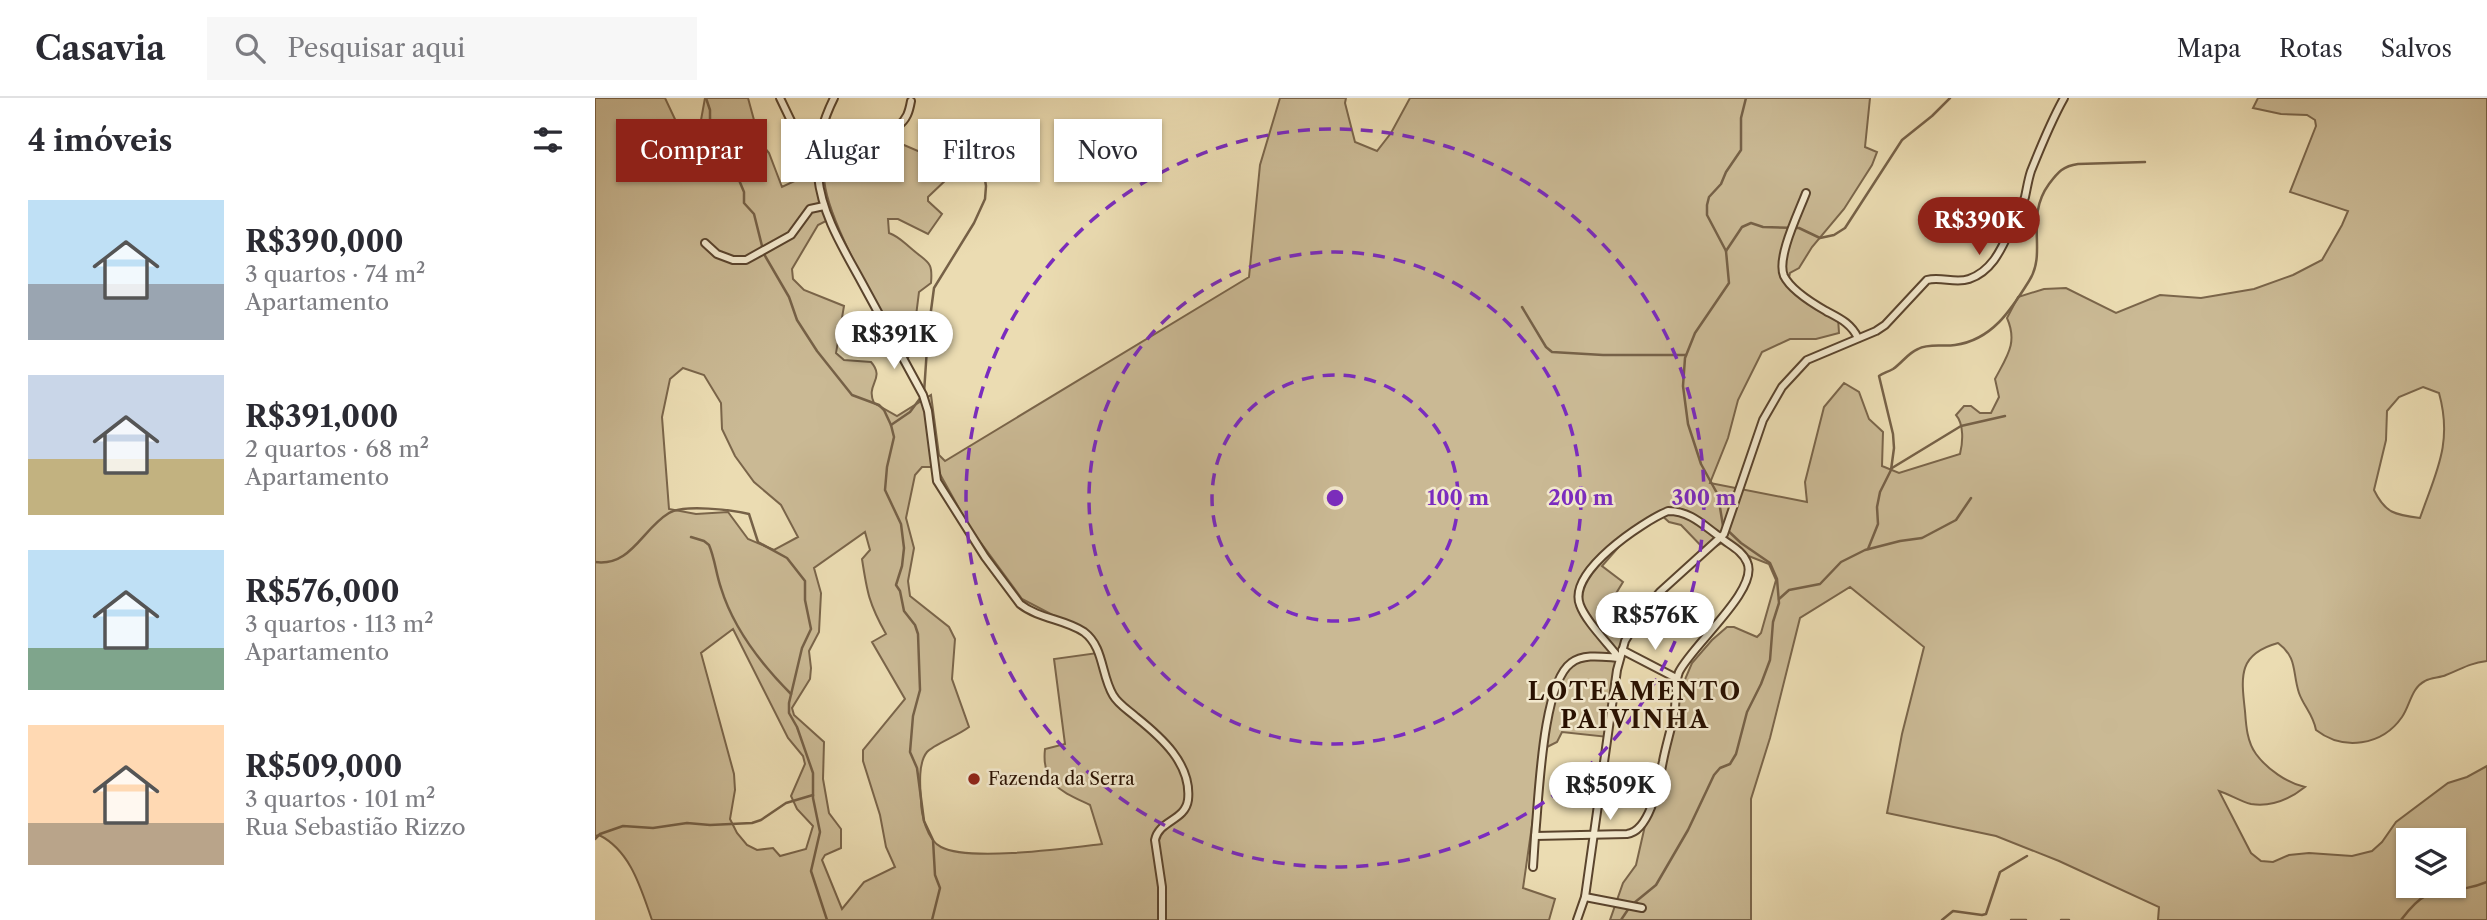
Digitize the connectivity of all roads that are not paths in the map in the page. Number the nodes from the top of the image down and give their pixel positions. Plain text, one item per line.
1 (780, 98) edge
2 (834, 98) edge
3 (2064, 98) edge
4 (911, 101) dead end
5 (790, 119) edge
6 (825, 119) edge
7 (904, 121) edge
8 (819, 182) edge
9 (1806, 193) dead end
10 (824, 206) junction
11 (705, 243) dead end
12 (1858, 338) junction
13 (1721, 538) junction
14 (1620, 654) junction
15 (1676, 678) junction
16 (1595, 833) junction
17 (1535, 836) junction
18 (1533, 867) dead end
19 (1585, 897) junction
20 (1642, 908) dead end
21 (1162, 920) edge
22 (1577, 920) edge

1 - 5 street
2 - 6 street
3 - 12 street
4 - 7 street
8 - 10 street
9 - 12 street
10 - 11 street
10 - 21 street
12 - 13 street
13 - 14 street
13 - 14 street
13 - 15 street
14 - 15 street
14 - 16 street
14 - 17 street
15 - 16 street
16 - 17 street
16 - 19 street
17 - 18 street
19 - 20 street
19 - 22 street

